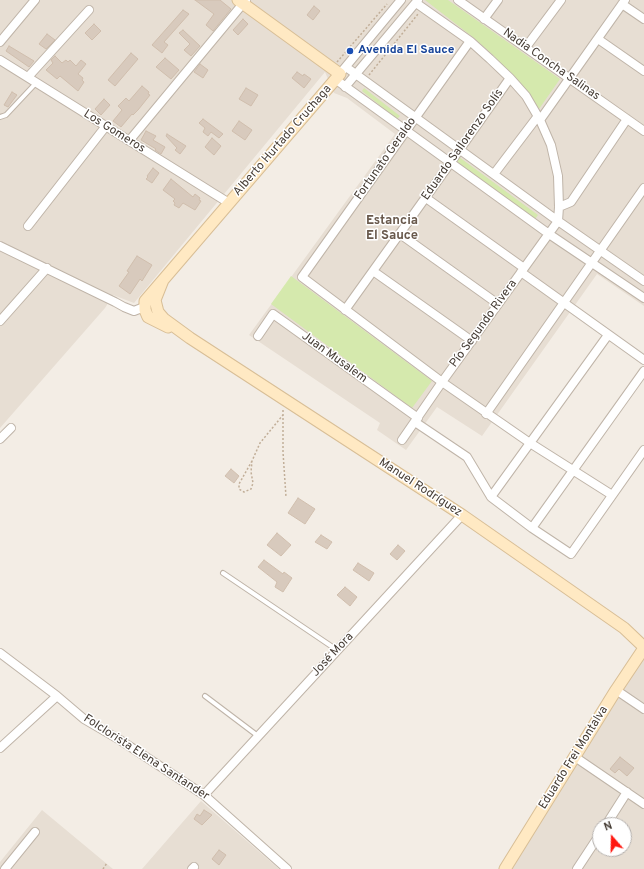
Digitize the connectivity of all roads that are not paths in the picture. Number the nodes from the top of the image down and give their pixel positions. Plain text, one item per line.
1 (35, 0) edge
2 (401, 0) edge
3 (458, 0) edge
4 (498, 0) edge
5 (561, 0) edge
6 (242, 1) edge
7 (417, 1) edge
8 (624, 2) edge
9 (89, 10) dead end
10 (484, 19) junction
11 (644, 19) edge
12 (598, 39) junction
13 (470, 41) junction
14 (0, 42) edge
15 (526, 48) junction
16 (0, 60) edge
17 (644, 71) edge
18 (338, 72) junction
19 (355, 74) junction
20 (28, 77) junction
21 (510, 78) junction
22 (570, 78) junction
23 (36, 83) junction
24 (345, 87) junction
25 (0, 118) edge
26 (415, 118) junction
27 (539, 118) junction
28 (627, 119) junction
29 (106, 126) junction
30 (406, 131) junction
31 (644, 131) edge
32 (129, 141) junction
33 (460, 150) junction
34 (452, 162) junction
35 (494, 174) junction
36 (644, 188) edge
37 (426, 198) junction
38 (229, 203) junction
39 (559, 207) junction
40 (558, 221) junction
41 (28, 226) dead end
42 (400, 234) junction
43 (549, 234) junction
44 (0, 246) edge
45 (600, 250) junction
46 (592, 263) junction
47 (47, 268) junction
48 (523, 270) junction
49 (373, 271) junction
50 (643, 279) edge
51 (163, 280) junction
52 (644, 298) edge
53 (564, 303) junction
54 (498, 304) junction
55 (144, 307) junction
56 (345, 310) junction
57 (0, 321) edge
58 (608, 335) junction
59 (258, 336) dead end
60 (190, 338) junction
61 (472, 342) junction
62 (644, 360) edge
63 (644, 371) edge
64 (442, 382) junction
65 (486, 414) junction
66 (416, 420) junction
67 (11, 428) dead end
68 (0, 439) edge
69 (402, 440) dead end
70 (530, 443) junction
71 (644, 450) edge
72 (573, 470) junction
73 (612, 495) junction
74 (491, 497) junction
75 (462, 514) junction
76 (532, 528) junction
77 (222, 573) dead end
78 (644, 647) edge
79 (337, 650) junction
80 (0, 653) edge
81 (616, 690) junction
82 (57, 696) junction
83 (205, 696) dead end
84 (644, 709) edge
85 (258, 736) junction
86 (0, 748) edge
87 (575, 757) junction
88 (627, 792) junction
89 (204, 795) junction
90 (644, 804) edge
91 (611, 817) edge
92 (35, 832) dead end
93 (592, 846) edge
94 (5, 869) edge
95 (287, 869) edge
96 (505, 869) edge
97 (577, 869) edge

1 - 14 street
2 - 18 street, Alberto Hurtado Cruchaga
3 - 10 street, Nadia Concha Salinas
4 - 10 street
5 - 15 street
6 - 18 street
6 - 32 street
7 - 13 street
7 - 19 street, Alberto Hurtado Cruchaga
8 - 11 street
8 - 12 street
9 - 20 street
10 - 15 street, Nadia Concha Salinas
12 - 17 street
12 - 22 street
13 - 21 street
13 - 26 street, Fortunato Geraldo
15 - 22 street, Nadia Concha Salinas
16 - 20 street, Los Gomeros
18 - 19 street
18 - 24 street
18 - 38 street, Alberto Hurtado Cruchaga
19 - 24 street, Alberto Hurtado Cruchaga
19 - 26 street
20 - 23 street, Los Gomeros
21 - 27 street
21 - 33 street, Eduardo Sallorenzo Solís
22 - 27 street
22 - 28 street, Nadia Concha Salinas
23 - 25 lane
23 - 29 street, Los Gomeros
24 - 30 street
26 - 30 street, Fortunato Geraldo
26 - 33 street
27 - 35 street
27 - 39 street
28 - 31 street, Nadia Concha Salinas
28 - 39 street
29 - 32 street, Los Gomeros
29 - 41 street
30 - 34 street
30 - 56 street, Fortunato Geraldo
32 - 38 street, Los Gomeros
33 - 34 street, Eduardo Sallorenzo Solís
33 - 35 street
34 - 37 street, Eduardo Sallorenzo Solís
34 - 43 street
35 - 40 street
36 - 45 street
37 - 42 street, Eduardo Sallorenzo Solís
37 - 48 street
38 - 51 street, Alberto Hurtado Cruchaga
39 - 40 street
40 - 43 street, Pío Segundo Rivera
40 - 45 street
42 - 49 street, Eduardo Sallorenzo Solís
42 - 54 street
43 - 46 street
43 - 48 street, Pío Segundo Rivera
44 - 47 street
45 - 46 street
45 - 50 street
46 - 52 street
46 - 53 street
47 - 55 street
47 - 57 street
48 - 53 street
48 - 54 street, Pío Segundo Rivera
49 - 56 street, Eduardo Sallorenzo Solís
49 - 61 street
51 - 55 street
51 - 60 street, Manuel Rodríguez
53 - 58 street
53 - 65 street
54 - 61 street, Pío Segundo Rivera
55 - 60 street, Manuel Rodríguez
56 - 64 street
58 - 62 street
58 - 70 street
59 - 66 street, Juan Musalem
60 - 75 street, Manuel Rodríguez
61 - 64 street, Pío Segundo Rivera
63 - 72 street
64 - 65 street
64 - 66 street, Pío Segundo Rivera
65 - 70 street
66 - 69 street, Pío Segundo Rivera
66 - 74 street
67 - 68 street
70 - 72 street
70 - 74 street
71 - 73 street
72 - 73 street
72 - 76 street
73 - 76 street
74 - 76 street
75 - 78 street, Manuel Rodríguez
75 - 79 street, José Mora
77 - 79 lane
78 - 81 street, Eduardo Frei Montalva
79 - 85 street, José Mora
80 - 82 street, Folclorista Elena Santander
81 - 84 street
81 - 87 street, Eduardo Frei Montalva
82 - 86 street
82 - 89 street, Folclorista Elena Santander
83 - 85 lane
85 - 89 street, José Mora
87 - 88 street
87 - 96 street, Eduardo Frei Montalva
88 - 90 street
88 - 91 street
89 - 95 street, Folclorista Elena Santander
92 - 94 street
93 - 97 street

